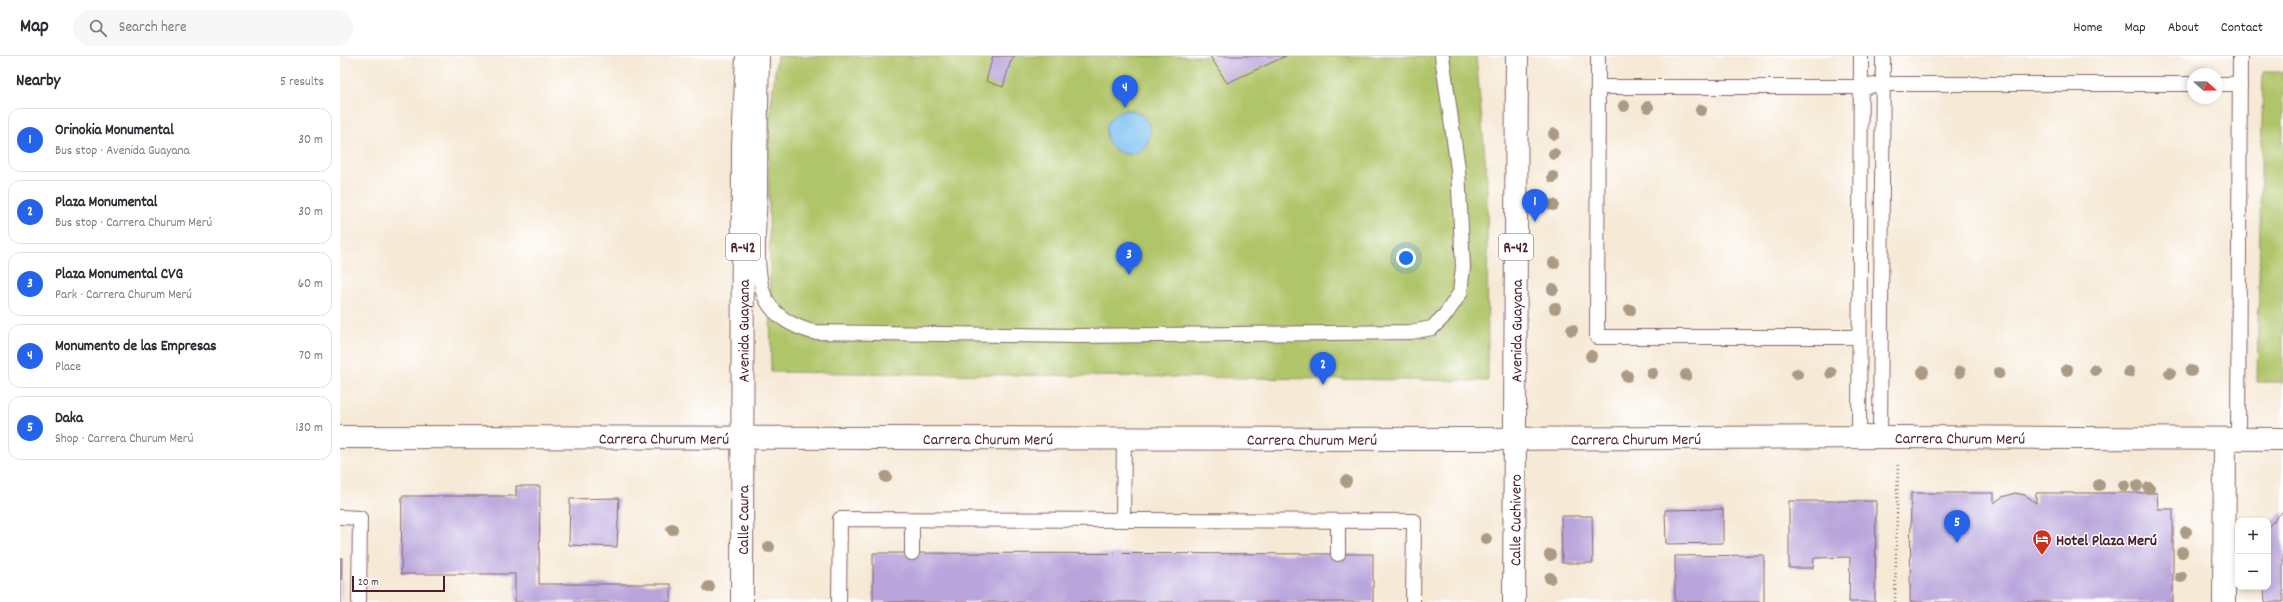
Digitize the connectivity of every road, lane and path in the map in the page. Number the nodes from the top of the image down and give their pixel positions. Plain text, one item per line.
1 (747, 56) edge
2 (762, 56) edge
3 (1442, 56) edge
4 (1517, 56) edge
5 (1598, 56) edge
6 (1861, 56) edge
7 (1883, 56) edge
8 (2240, 56) edge
9 (1883, 84) junction
10 (2187, 84) edge
11 (2223, 84) edge
12 (2240, 84) junction
13 (1598, 87) junction
14 (1861, 87) junction
15 (1860, 251) junction
16 (1882, 251) junction
17 (1859, 337) junction
18 (340, 437) edge
19 (1859, 437) junction
20 (1889, 437) junction
21 (742, 438) junction
22 (1124, 438) junction
23 (1515, 438) junction
24 (2232, 439) junction
25 (2283, 439) edge
26 (340, 517) edge
27 (912, 520) junction
28 (1123, 520) junction
29 (1338, 521) junction
30 (912, 553) dead end
31 (1338, 554) dead end
32 (359, 602) edge
33 (742, 602) edge
34 (839, 602) edge
35 (1413, 602) edge
36 (1514, 602) edge
37 (1895, 602) edge
38 (2224, 602) edge

1 - 21 street, Avenida Guayana / R-42
2 - 3 lane
4 - 23 street, Avenida Guayana / R-42
5 - 13 lane
6 - 14 lane
7 - 9 lane
8 - 12 lane
9 - 10 lane
9 - 14 lane
9 - 16 lane
11 - 12 lane
12 - 24 lane
13 - 14 lane
13 - 17 lane
14 - 15 lane
15 - 16 lane
15 - 17 lane
16 - 20 lane
17 - 19 lane
18 - 21 street, Carrera Churum Merú
19 - 20 street, Carrera Churum Merú
19 - 23 street, Carrera Churum Merú
20 - 24 street, Carrera Churum Merú
20 - 37 path
21 - 22 street, Carrera Churum Merú
21 - 33 street, Calle Caura / R-42
22 - 23 street, Carrera Churum Merú
22 - 28 lane
23 - 36 street, Calle Cuchivero / R-42
24 - 25 street, Carrera Churum Merú
24 - 38 street
26 - 32 lane
27 - 28 lane
27 - 30 lane
27 - 34 lane
28 - 29 lane
29 - 31 lane
29 - 35 lane

